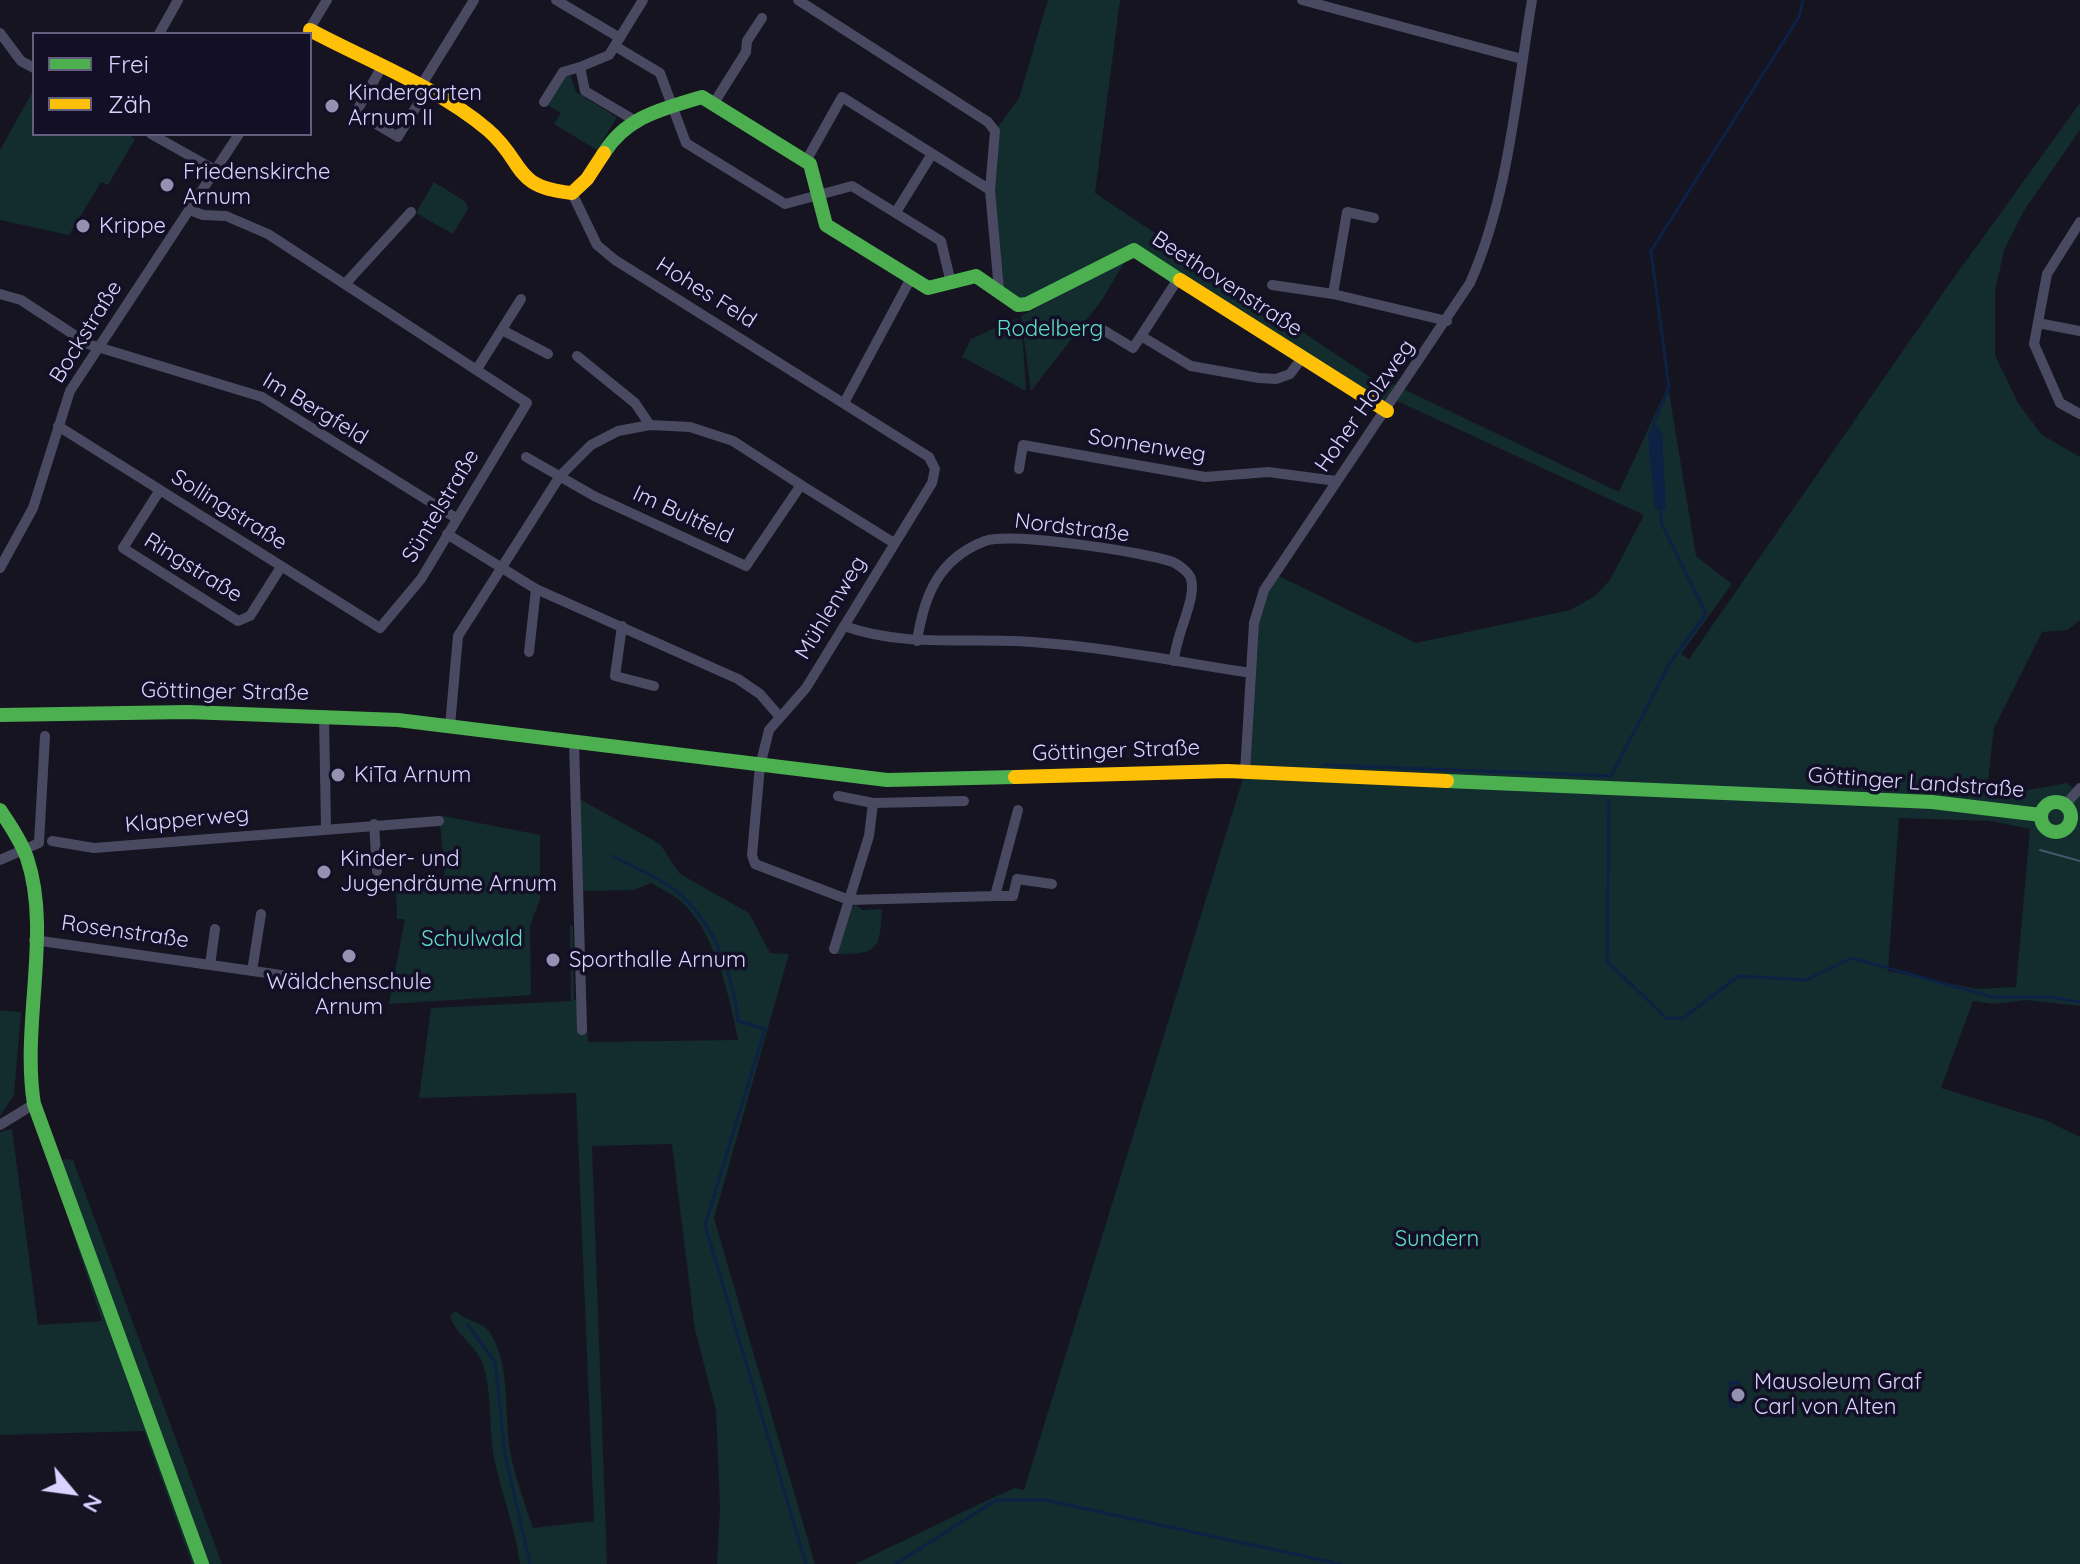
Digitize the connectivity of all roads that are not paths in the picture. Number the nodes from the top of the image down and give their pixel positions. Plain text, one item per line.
1 (178, 0) edge
2 (327, 0) edge
3 (474, 0) edge
4 (556, 0) edge
5 (643, 0) edge
6 (798, 0) edge
7 (1302, 0) edge
8 (1532, 0) edge
9 (762, 18) dead end
10 (160, 32) edge
11 (308, 32) edge
12 (0, 33) edge
13 (312, 34) edge
14 (617, 42) junction
15 (1522, 59) junction
16 (32, 67) edge
17 (580, 67) junction
18 (380, 70) junction
19 (422, 90) junction
20 (544, 102) dead end
21 (714, 103) junction
22 (672, 108) junction
23 (634, 120) junction
24 (155, 136) edge
25 (238, 136) edge
26 (932, 154) junction
27 (806, 161) junction
28 (217, 171) junction
29 (990, 190) junction
30 (572, 193) junction
31 (818, 196) junction
32 (190, 210) junction
33 (411, 212) dead end
34 (896, 212) junction
35 (1374, 218) dead end
36 (2080, 222) edge
37 (911, 278) junction
38 (1178, 279) junction
39 (951, 283) junction
40 (345, 284) junction
41 (1272, 285) dead end
42 (999, 290) junction
43 (0, 294) edge
44 (1333, 294) junction
45 (521, 299) dead end
46 (1447, 321) junction
47 (2038, 323) junction
48 (1100, 328) dead end
49 (502, 330) junction
50 (2080, 331) edge
51 (1141, 336) junction
52 (97, 346) junction
53 (548, 354) dead end
54 (577, 356) dead end
55 (1302, 358) junction
56 (477, 369) junction
57 (844, 403) junction
58 (1387, 411) junction
59 (2080, 414) edge
60 (650, 425) junction
61 (58, 426) junction
62 (526, 457) dead end
63 (935, 469) joint
64 (1019, 469) dead end
65 (560, 476) junction
66 (1337, 481) junction
67 (801, 485) junction
68 (160, 490) junction
69 (456, 518) junction
70 (447, 534) junction
71 (894, 543) junction
72 (501, 566) junction
73 (281, 567) junction
74 (0, 568) edge
75 (536, 589) junction
76 (622, 626) junction
77 (844, 626) junction
78 (380, 628) joint
79 (917, 641) junction
80 (529, 652) dead end
81 (1174, 661) junction
82 (1251, 673) junction
83 (654, 686) dead end
84 (0, 715) edge
85 (324, 715) junction
86 (780, 717) junction
87 (450, 726) junction
88 (45, 736) dead end
89 (574, 742) junction
90 (760, 766) junction
91 (1245, 772) junction
92 (2080, 788) edge
93 (1787, 795) joint
94 (838, 796) dead end
95 (964, 801) dead end
96 (873, 803) junction
97 (2065, 805) junction
98 (0, 810) edge
99 (1018, 810) dead end
100 (2041, 815) junction
101 (439, 821) dead end
102 (374, 824) junction
103 (2075, 824) edge
104 (326, 828) junction
105 (52, 841) dead end
106 (24, 850) junction
107 (0, 860) edge
108 (377, 871) dead end
109 (1000, 875) junction
110 (1017, 879) junction
111 (1052, 884) dead end
112 (995, 896) junction
113 (849, 900) junction
114 (261, 914) dead end
115 (215, 929) dead end
116 (34, 940) junction
117 (834, 949) dead end
118 (210, 965) junction
119 (252, 971) junction
120 (288, 976) dead end
121 (582, 1030) dead end
122 (34, 1104) junction
123 (0, 1125) edge
124 (202, 1564) edge

1 - 10 street
2 - 11 street
3 - 19 street
4 - 14 street
5 - 14 street
6 - 29 street
7 - 15 street
8 - 15 street, Hoher Holzweg
9 - 21 street
12 - 16 street
13 - 18 street
14 - 17 street
14 - 22 street
15 - 46 street, Hoher Holzweg
17 - 20 street
17 - 23 street
18 - 19 street
18 - 19 street
19 - 30 street
21 - 22 street
21 - 27 street
22 - 23 street
22 - 31 street
23 - 30 street
24 - 28 street
25 - 28 street, Bockstraße
26 - 27 street
26 - 29 street
26 - 34 street
27 - 31 street, Beethovenstraße
28 - 32 street, Bockstraße
29 - 42 street
30 - 57 street, Hohes Feld
31 - 34 street
31 - 37 street, Beethovenstraße
32 - 40 street
32 - 52 street, Bockstraße
33 - 40 street
34 - 39 street
35 - 44 street
36 - 47 street
37 - 39 street, Beethovenstraße
37 - 57 street
38 - 42 street, Beethovenstraße
38 - 51 street
38 - 55 street, Beethovenstraße
39 - 42 street, Beethovenstraße
40 - 56 street
41 - 44 street
43 - 52 street, Im Bergfeld
44 - 46 street
45 - 49 street
46 - 58 street, Hoher Holzweg
47 - 50 street
47 - 59 street
48 - 51 street
49 - 53 street
49 - 56 street
51 - 55 street
52 - 61 street, Bockstraße
52 - 69 street, Im Bergfeld
54 - 60 street
55 - 58 street, Beethovenstraße
56 - 69 street, Süntelstraße
57 - 63 street, Hohes Feld
58 - 66 street, Hoher Holzweg
60 - 65 street
60 - 67 street
61 - 68 street, Sollingstraße
61 - 74 street, Bockstraße
62 - 65 street, Im Bultfeld
63 - 71 street, Mühlenweg
64 - 66 street, Sonnenweg
65 - 67 street, Im Bultfeld
65 - 72 street
66 - 82 street, Hoher Holzweg
67 - 71 street
68 - 73 street, Sollingstraße
68 - 73 street, Ringstraße
69 - 70 street, Süntelstraße
70 - 72 street
70 - 78 street, Süntelstraße
71 - 77 street, Mühlenweg
72 - 75 street
72 - 87 street
73 - 78 street, Sollingstraße
75 - 76 street
75 - 80 street
76 - 83 street
76 - 86 street
77 - 79 street
77 - 86 street, Mühlenweg
79 - 81 street
79 - 81 street, Nordstraße
81 - 82 street
82 - 91 street, Hoher Holzweg
84 - 85 street, Göttinger Straße
85 - 87 street, Göttinger Straße
85 - 104 street
86 - 90 street, Mühlenweg
87 - 89 street, Göttinger Straße
88 - 106 street
89 - 90 street, Göttinger Straße
89 - 121 street
90 - 91 street, Göttinger Straße
90 - 113 street, Mühlenweg
91 - 93 street, Göttinger Straße
92 - 97 street
93 - 100 street, Göttinger Landstraße
94 - 96 street
95 - 96 street
96 - 113 street
97 - 100 street
97 - 103 street
98 - 106 street
99 - 109 street
100 - 103 street
101 - 102 street, Klapperweg
102 - 104 street, Klapperweg
102 - 108 street
104 - 105 street, Klapperweg
106 - 107 street
106 - 116 street
109 - 110 street
109 - 112 street
110 - 111 street
110 - 112 street
112 - 113 street
113 - 117 street
114 - 119 street
115 - 118 street, Rosenstraße
116 - 118 street, Rosenstraße
116 - 122 street
118 - 119 street, Rosenstraße
119 - 120 street, Rosenstraße
122 - 123 street
122 - 124 street

